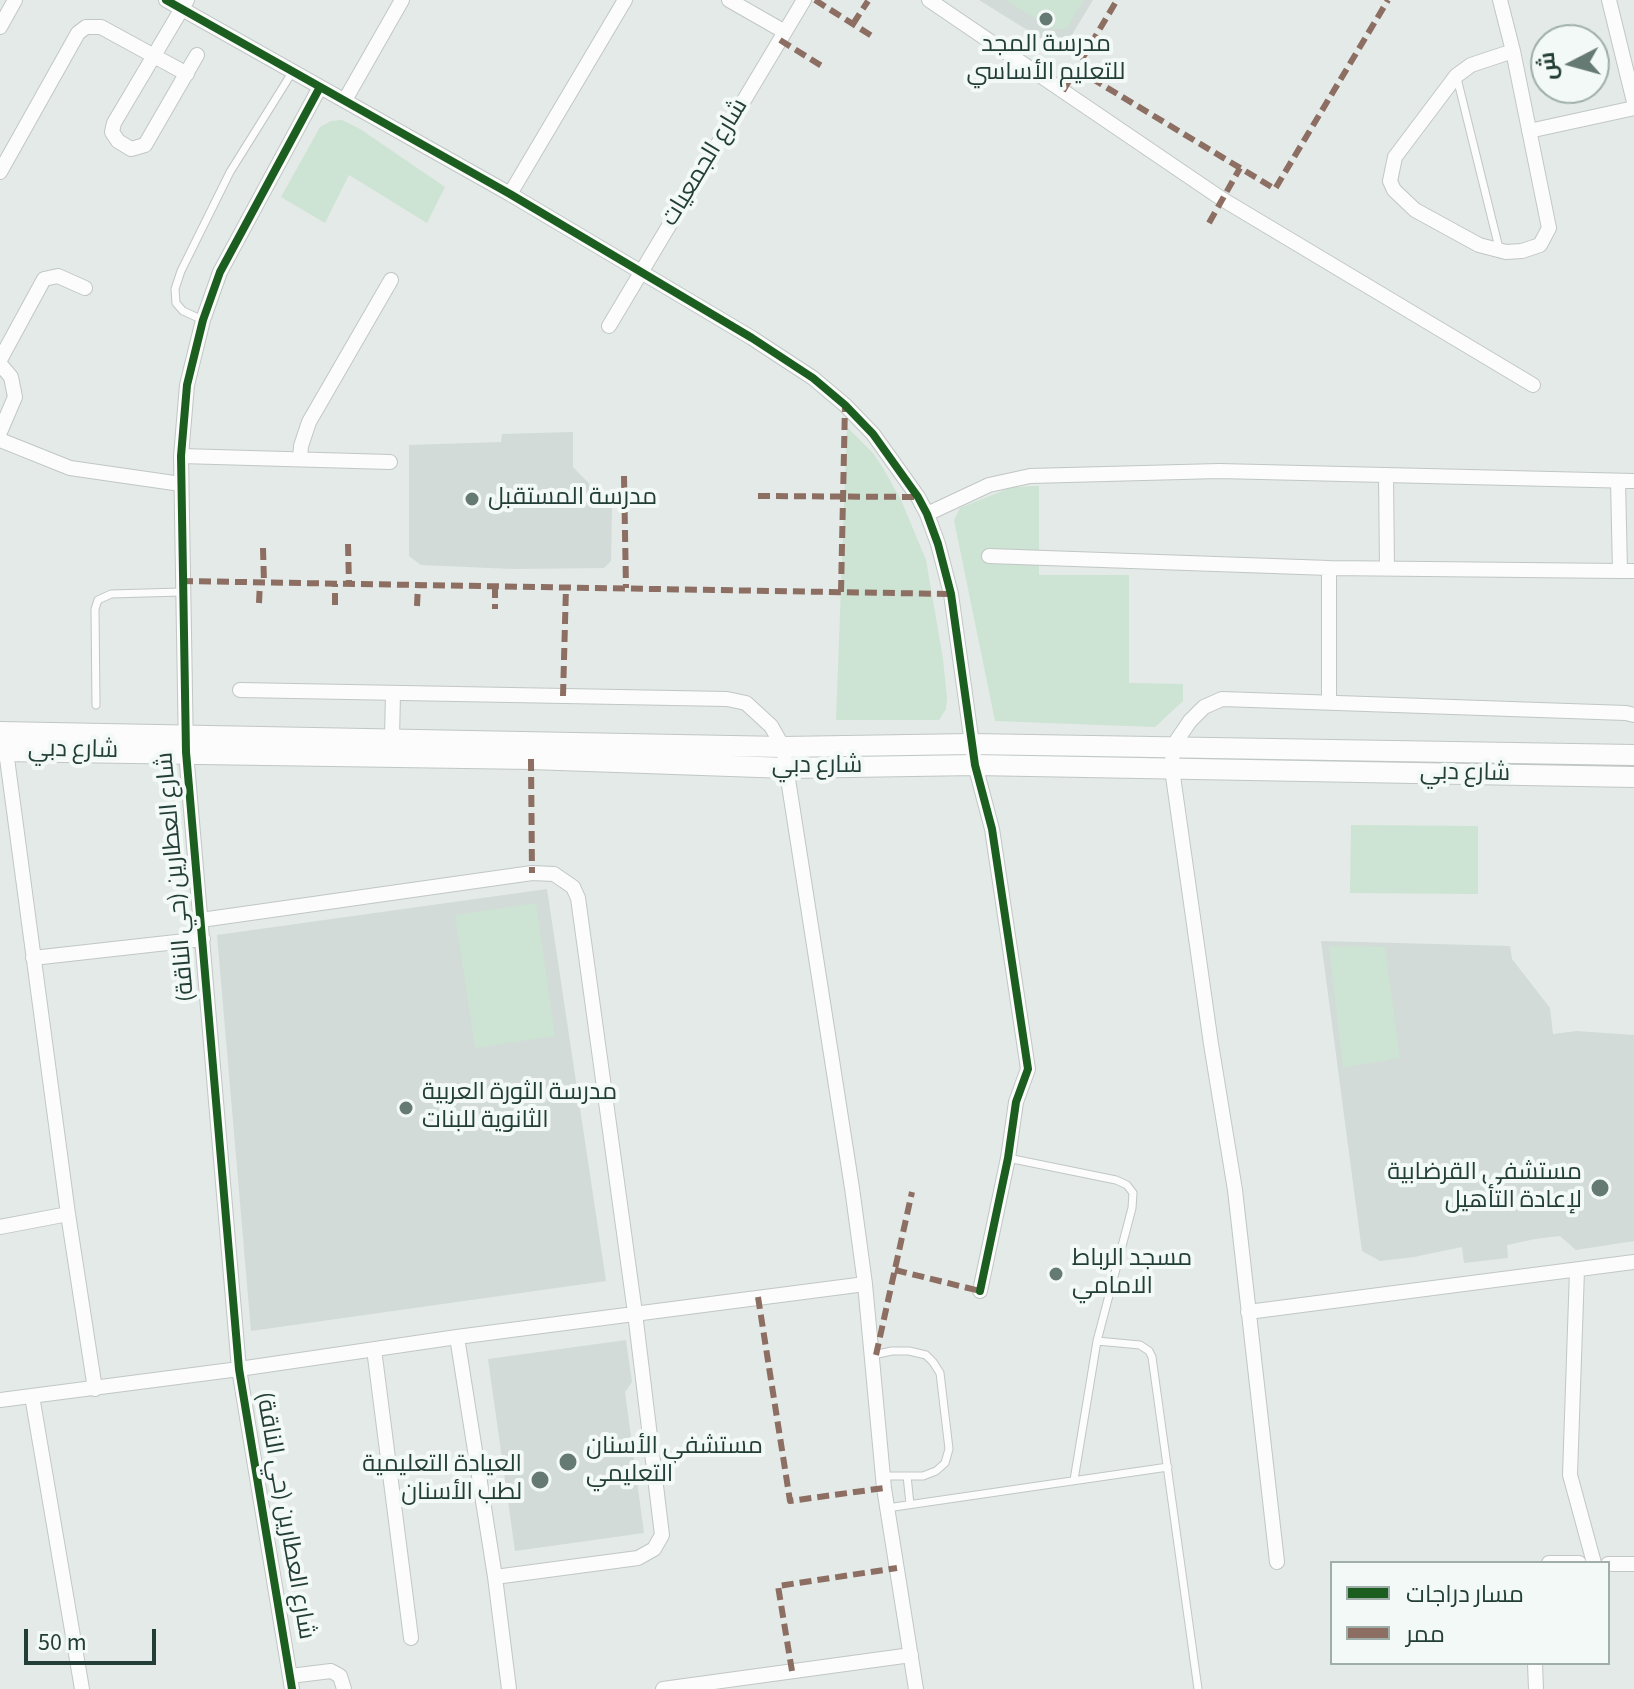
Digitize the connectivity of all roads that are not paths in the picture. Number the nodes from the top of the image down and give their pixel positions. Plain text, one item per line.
1 (15, 0) edge
2 (166, 0) edge
3 (402, 0) edge
4 (625, 0) edge
5 (729, 0) edge
6 (804, 0) edge
7 (929, 0) edge
8 (1500, 0) edge
9 (1609, 0) edge
10 (185, 4) edge
11 (0, 27) edge
12 (785, 32) junction
13 (1513, 51) junction
14 (197, 55) dead end
15 (154, 56) junction
16 (293, 71) junction
17 (187, 74) junction
18 (1456, 76) junction
19 (320, 87) junction
20 (345, 100) junction
21 (1634, 105) edge
22 (1529, 131) junction
23 (0, 172) edge
24 (510, 194) junction
25 (1500, 250) junction
26 (642, 271) junction
27 (391, 280) dead end
28 (85, 288) dead end
29 (203, 320) junction
30 (609, 326) dead end
31 (0, 362) edge
32 (1533, 385) dead end
33 (0, 432) edge
34 (0, 440) edge
35 (181, 456) junction
36 (300, 459) junction
37 (390, 462) dead end
38 (1386, 475) junction
39 (1618, 481) junction
40 (1634, 481) edge
41 (181, 484) junction
42 (927, 514) junction
43 (989, 556) dead end
44 (1329, 568) junction
45 (1387, 568) junction
46 (1627, 571) edge
47 (181, 592) junction
48 (240, 690) dead end
49 (393, 693) junction
50 (1329, 702) junction
51 (96, 705) dead end
52 (1634, 715) edge
53 (392, 738) junction
54 (185, 743) junction
55 (2, 744) edge
56 (1173, 746) junction
57 (783, 747) junction
58 (973, 754) junction
59 (1634, 755) edge
60 (787, 768) junction
61 (1172, 769) junction
62 (1634, 777) edge
63 (201, 920) junction
64 (203, 939) junction
65 (33, 958) junction
66 (1008, 1158) junction
67 (68, 1214) junction
68 (0, 1227) edge
69 (1634, 1262) edge
70 (1577, 1270) junction
71 (865, 1284) junction
72 (980, 1291) dead end
73 (1248, 1312) junction
74 (635, 1313) junction
75 (457, 1337) junction
76 (1097, 1341) junction
77 (374, 1349) junction
78 (873, 1355) junction
79 (239, 1369) junction
80 (95, 1389) junction
81 (32, 1396) junction
82 (0, 1400) edge
83 (1168, 1467) junction
84 (883, 1476) junction
85 (907, 1476) junction
86 (1074, 1480) junction
87 (910, 1504) junction
88 (887, 1508) junction
89 (1593, 1561) edge
90 (1277, 1562) dead end
91 (1610, 1564) edge
92 (1634, 1564) edge
93 (495, 1577) junction
94 (411, 1638) dead end
95 (911, 1655) junction
96 (1535, 1665) edge
97 (291, 1682) edge
98 (82, 1689) edge
99 (344, 1689) edge
100 (509, 1689) edge
101 (663, 1689) edge
102 (916, 1689) edge
103 (1198, 1689) edge
104 (1536, 1689) edge

1 - 11 street
2 - 10 street
3 - 20 street
4 - 24 street
5 - 12 street
6 - 12 street, شارع الجمعيات
7 - 32 street
8 - 13 street
9 - 21 street
10 - 15 street
10 - 16 street
12 - 26 street, شارع الجمعيات
13 - 18 street
13 - 22 street
14 - 17 street
15 - 17 street
15 - 17 street
15 - 23 street
16 - 19 street
16 - 29 lane
18 - 25 lane
18 - 25 street
19 - 20 street
19 - 29 street, شارع العطارين (حي الناقة)
20 - 24 street
21 - 22 street
22 - 25 street
24 - 26 street
26 - 30 street, شارع الجمعيات
26 - 42 street
27 - 36 street
28 - 31 street
29 - 35 street, شارع العطارين (حي الناقة)
31 - 33 street
34 - 41 street
35 - 36 street
35 - 41 street, شارع العطارين (حي الناقة)
36 - 37 street
38 - 39 street
38 - 42 street
38 - 45 street
39 - 40 street
39 - 46 street
41 - 47 street, شارع العطارين (حي الناقة)
42 - 58 street
43 - 44 street
44 - 45 street
44 - 50 street
45 - 46 street
47 - 51 lane
47 - 54 street, شارع العطارين (حي الناقة)
48 - 49 street
49 - 53 street
49 - 57 street
50 - 52 street
50 - 56 street
53 - 54 street, شارع دبي
53 - 57 street, شارع دبي
54 - 55 street, شارع دبي
54 - 60 street, شارع دبي
54 - 63 street, شارع العطارين (حي الناقة)
55 - 65 street
56 - 58 street, شارع دبي
56 - 59 street, شارع دبي
56 - 61 street
57 - 58 street, شارع دبي
57 - 60 street
58 - 60 street, شارع دبي
58 - 61 street, شارع دبي
58 - 66 street
60 - 71 street
61 - 62 street, شارع دبي
61 - 73 street
63 - 64 street, شارع العطارين (حي الناقة)
63 - 74 street
64 - 65 street
64 - 79 street, شارع العطارين (حي الناقة)
65 - 67 street
66 - 72 street
66 - 76 lane
67 - 68 street
67 - 80 street
69 - 70 street
70 - 73 street
70 - 89 street
71 - 74 street
71 - 78 street
73 - 90 street
74 - 75 street
74 - 93 street
75 - 77 street
75 - 93 street
76 - 83 lane
76 - 86 lane
77 - 79 street
77 - 94 street
78 - 84 street
78 - 85 lane
79 - 80 street
79 - 97 street, شارع العطارين (حي الناقة)
80 - 81 street
81 - 82 street
81 - 98 street
83 - 86 lane
83 - 103 lane
84 - 85 lane
84 - 88 street
85 - 87 lane
86 - 87 lane
87 - 88 lane
88 - 95 street
91 - 92 street
93 - 100 street
95 - 101 street
95 - 102 street
96 - 104 street
97 - 99 street

